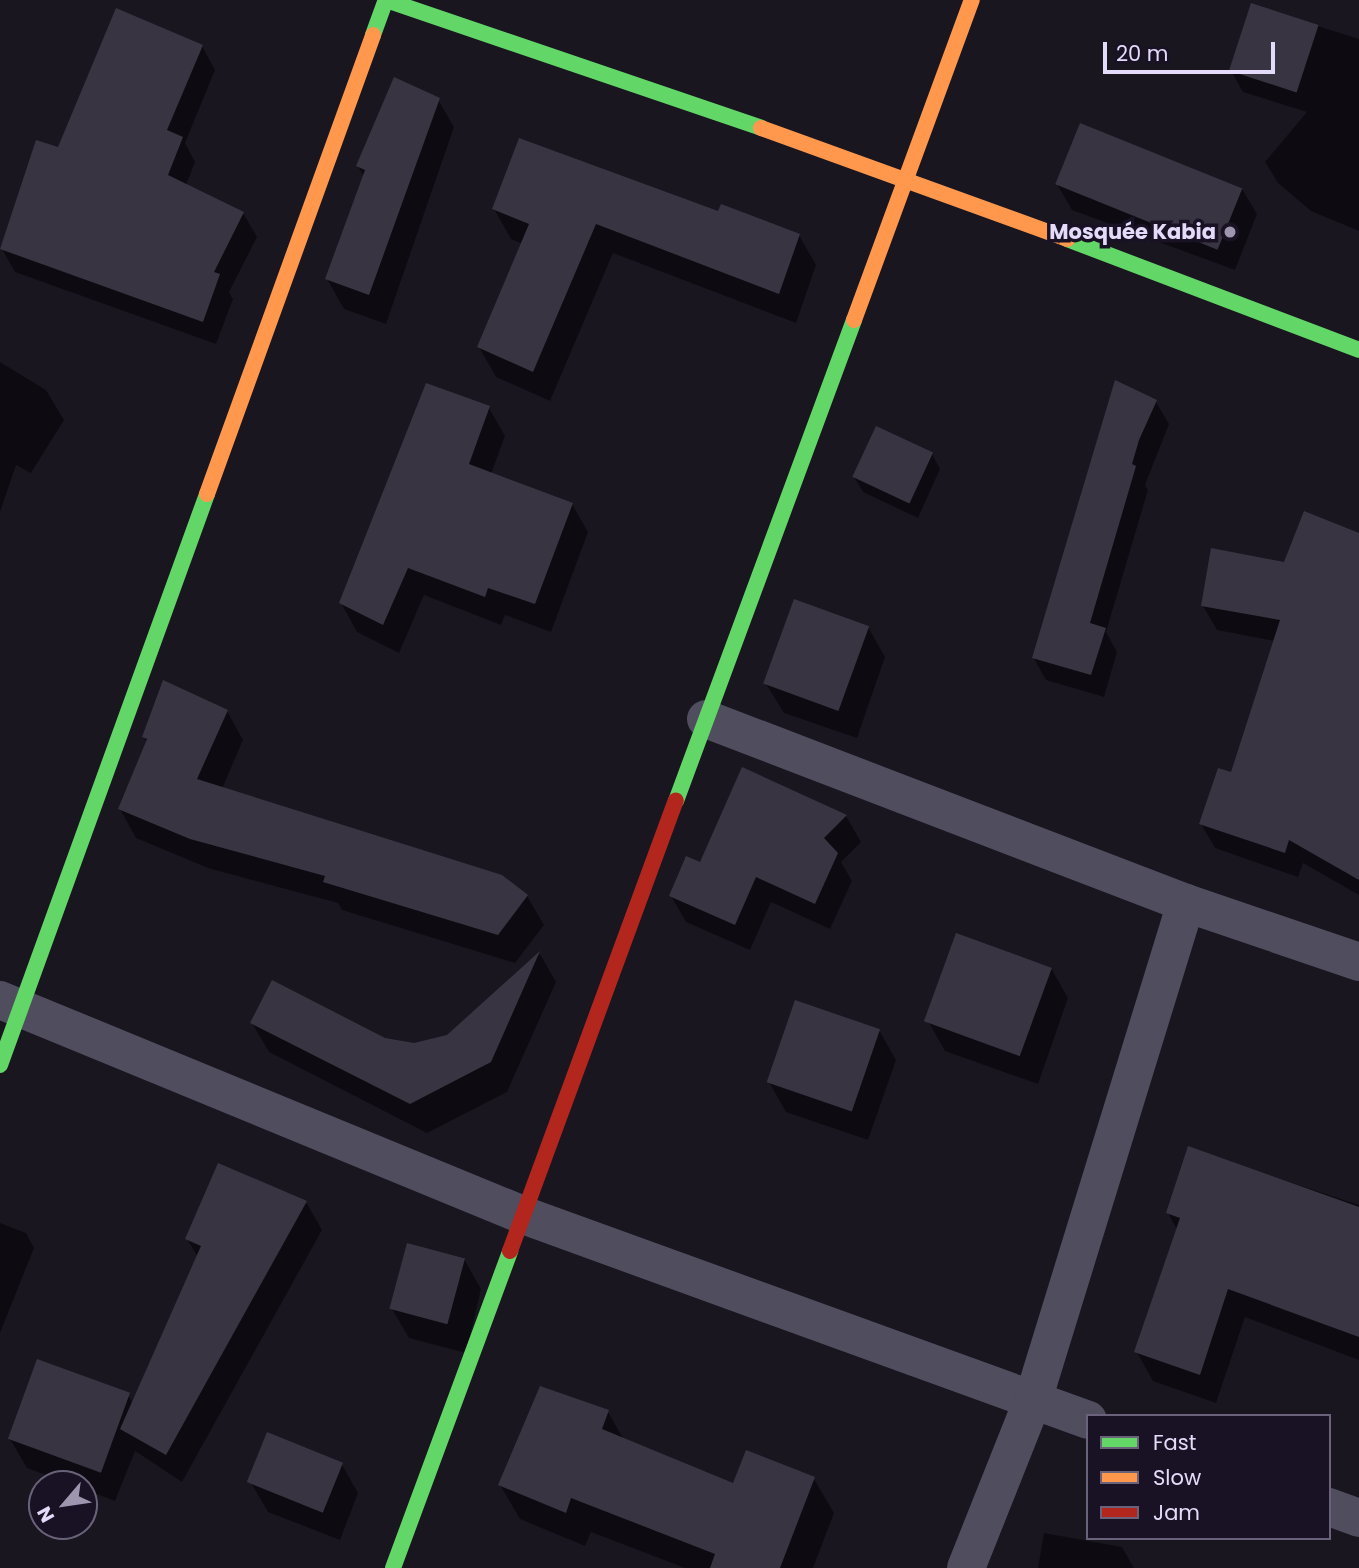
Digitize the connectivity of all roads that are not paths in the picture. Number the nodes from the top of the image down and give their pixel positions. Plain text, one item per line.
1 (972, 0) edge
2 (905, 178) junction
3 (1359, 350) edge
4 (706, 719) junction
5 (1186, 903) junction
6 (1359, 962) edge
7 (10, 1005) edge
8 (0, 1065) edge
9 (523, 1215) junction
10 (1033, 1400) junction
11 (1086, 1419) edge
12 (1331, 1508) edge
13 (1359, 1518) edge
14 (393, 1568) edge
15 (966, 1568) edge

1 - 2 street
2 - 3 street
2 - 4 street
2 - 7 street
4 - 5 street
4 - 9 street
5 - 6 street
5 - 10 street
7 - 8 street
7 - 9 street
9 - 10 street
9 - 14 street
10 - 11 street
10 - 15 street
12 - 13 street

